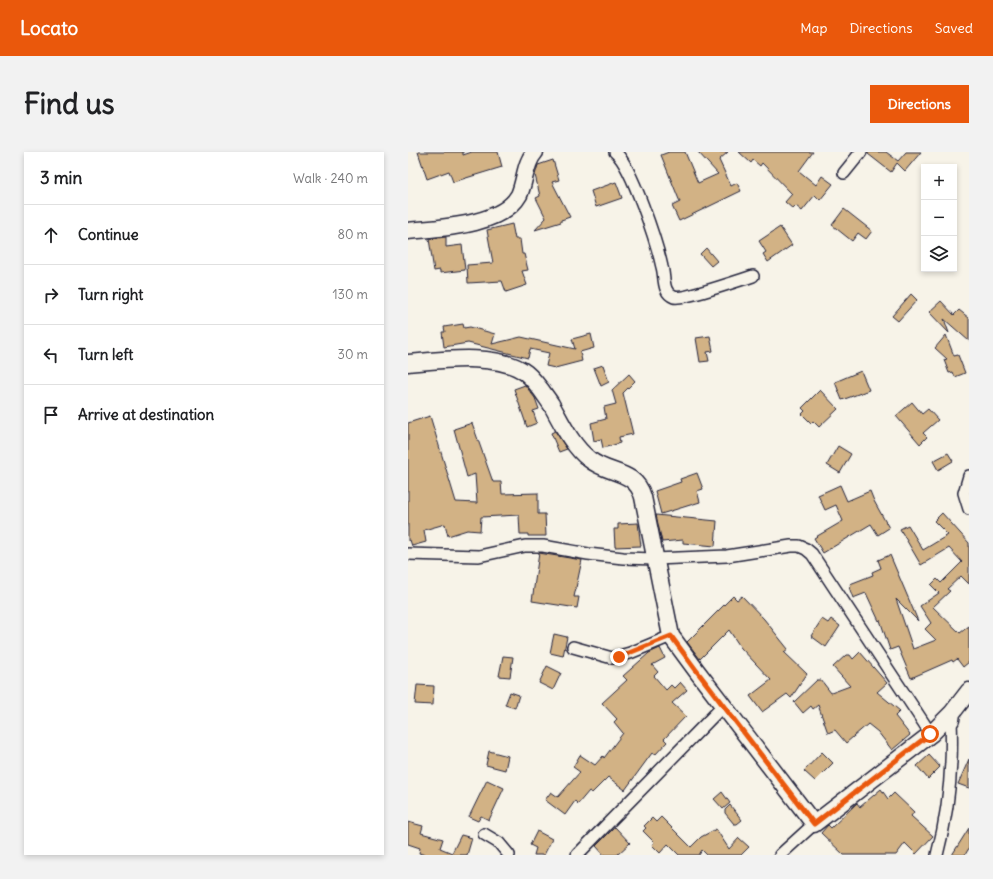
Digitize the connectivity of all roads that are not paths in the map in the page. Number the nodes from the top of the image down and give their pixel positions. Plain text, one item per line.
1 (533, 152) edge
2 (615, 152) edge
3 (861, 152) edge
4 (844, 173) dead end
5 (408, 231) edge
6 (753, 276) dead end
7 (408, 362) edge
8 (969, 476) edge
9 (969, 510) edge
10 (408, 554) edge
11 (655, 559) junction
12 (671, 636) junction
13 (573, 647) dead end
14 (969, 692) edge
15 (723, 706) junction
16 (952, 716) junction
17 (930, 734) junction
18 (814, 824) junction
19 (484, 834) dead end
20 (508, 855) edge
21 (577, 855) edge
22 (780, 855) edge
23 (937, 855) edge

1 - 5 street
2 - 6 street
3 - 4 street
7 - 11 street
8 - 9 street
10 - 11 street
11 - 12 street
11 - 17 street
12 - 13 street
12 - 15 street
14 - 16 street
15 - 18 street
15 - 21 street
16 - 17 street
16 - 23 street
17 - 18 street
18 - 22 street
19 - 20 street

